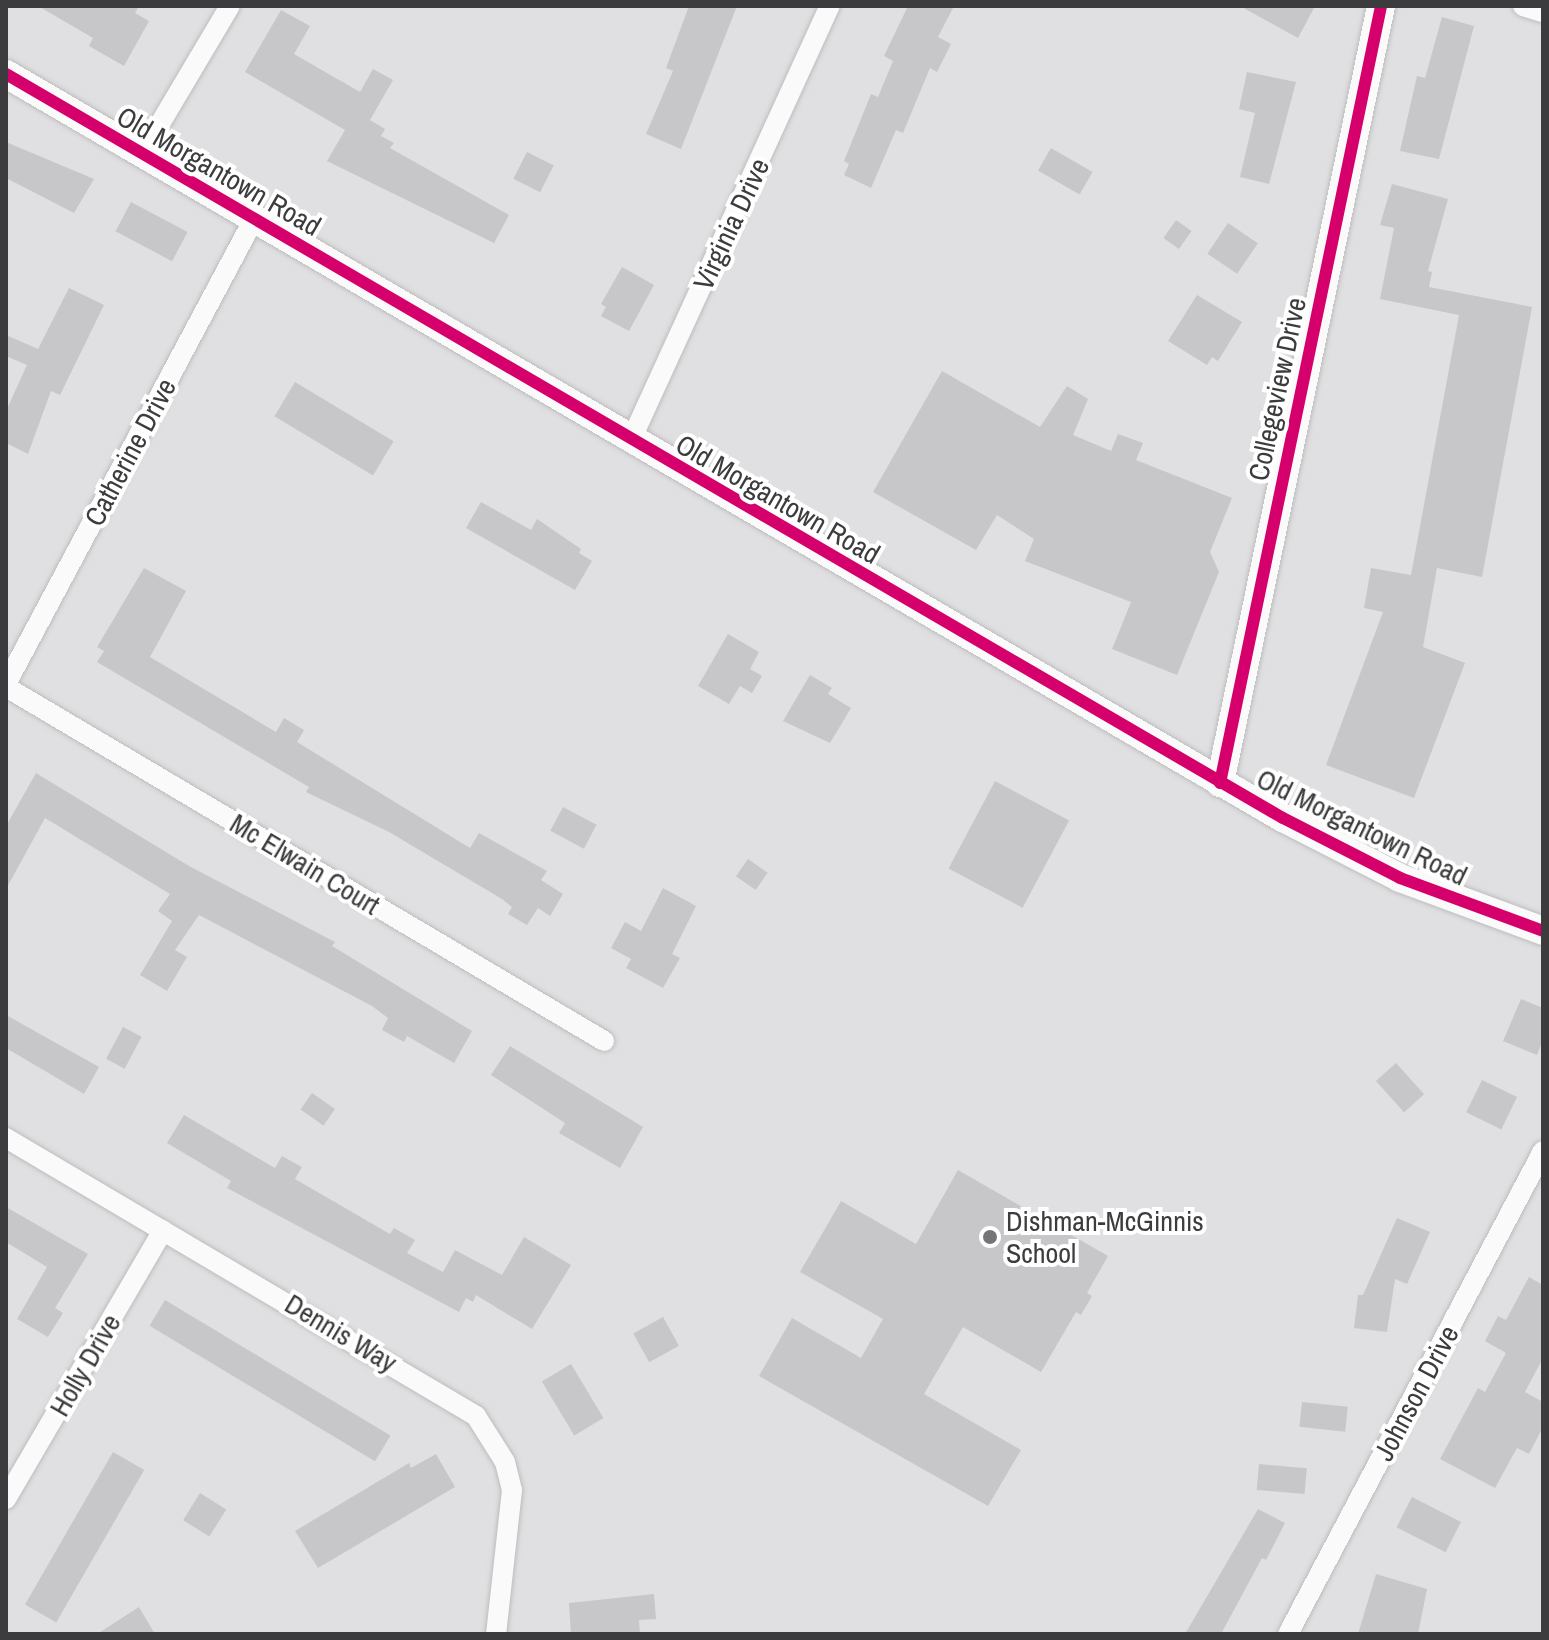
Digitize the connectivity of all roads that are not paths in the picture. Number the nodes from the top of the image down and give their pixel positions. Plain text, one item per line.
1 (230, 6) edge
2 (830, 6) edge
3 (1381, 6) edge
4 (1523, 6) edge
5 (1543, 12) edge
6 (6, 74) edge
7 (142, 154) junction
8 (254, 219) junction
9 (631, 440) junction
10 (6, 685) edge
11 (1220, 783) junction
12 (1543, 931) edge
13 (604, 1041) dead end
14 (6, 1138) edge
15 (1543, 1151) edge
16 (163, 1230) junction
17 (6, 1499) edge
18 (496, 1634) edge
19 (1288, 1634) edge

1 - 7 street
2 - 9 street, Virginia Drive
3 - 11 street, Collegeview Drive
4 - 5 street
6 - 7 street, Old Morgantown Road
7 - 8 street, Old Morgantown Road
8 - 9 street, Old Morgantown Road
8 - 10 street, Catherine Drive
9 - 11 street, Old Morgantown Road
10 - 13 street, Mc Elwain Court
11 - 12 street, Old Morgantown Road
14 - 16 street, Dennis Way
15 - 19 street, Johnson Drive
16 - 17 street, Holly Drive
16 - 18 street, Dennis Way

